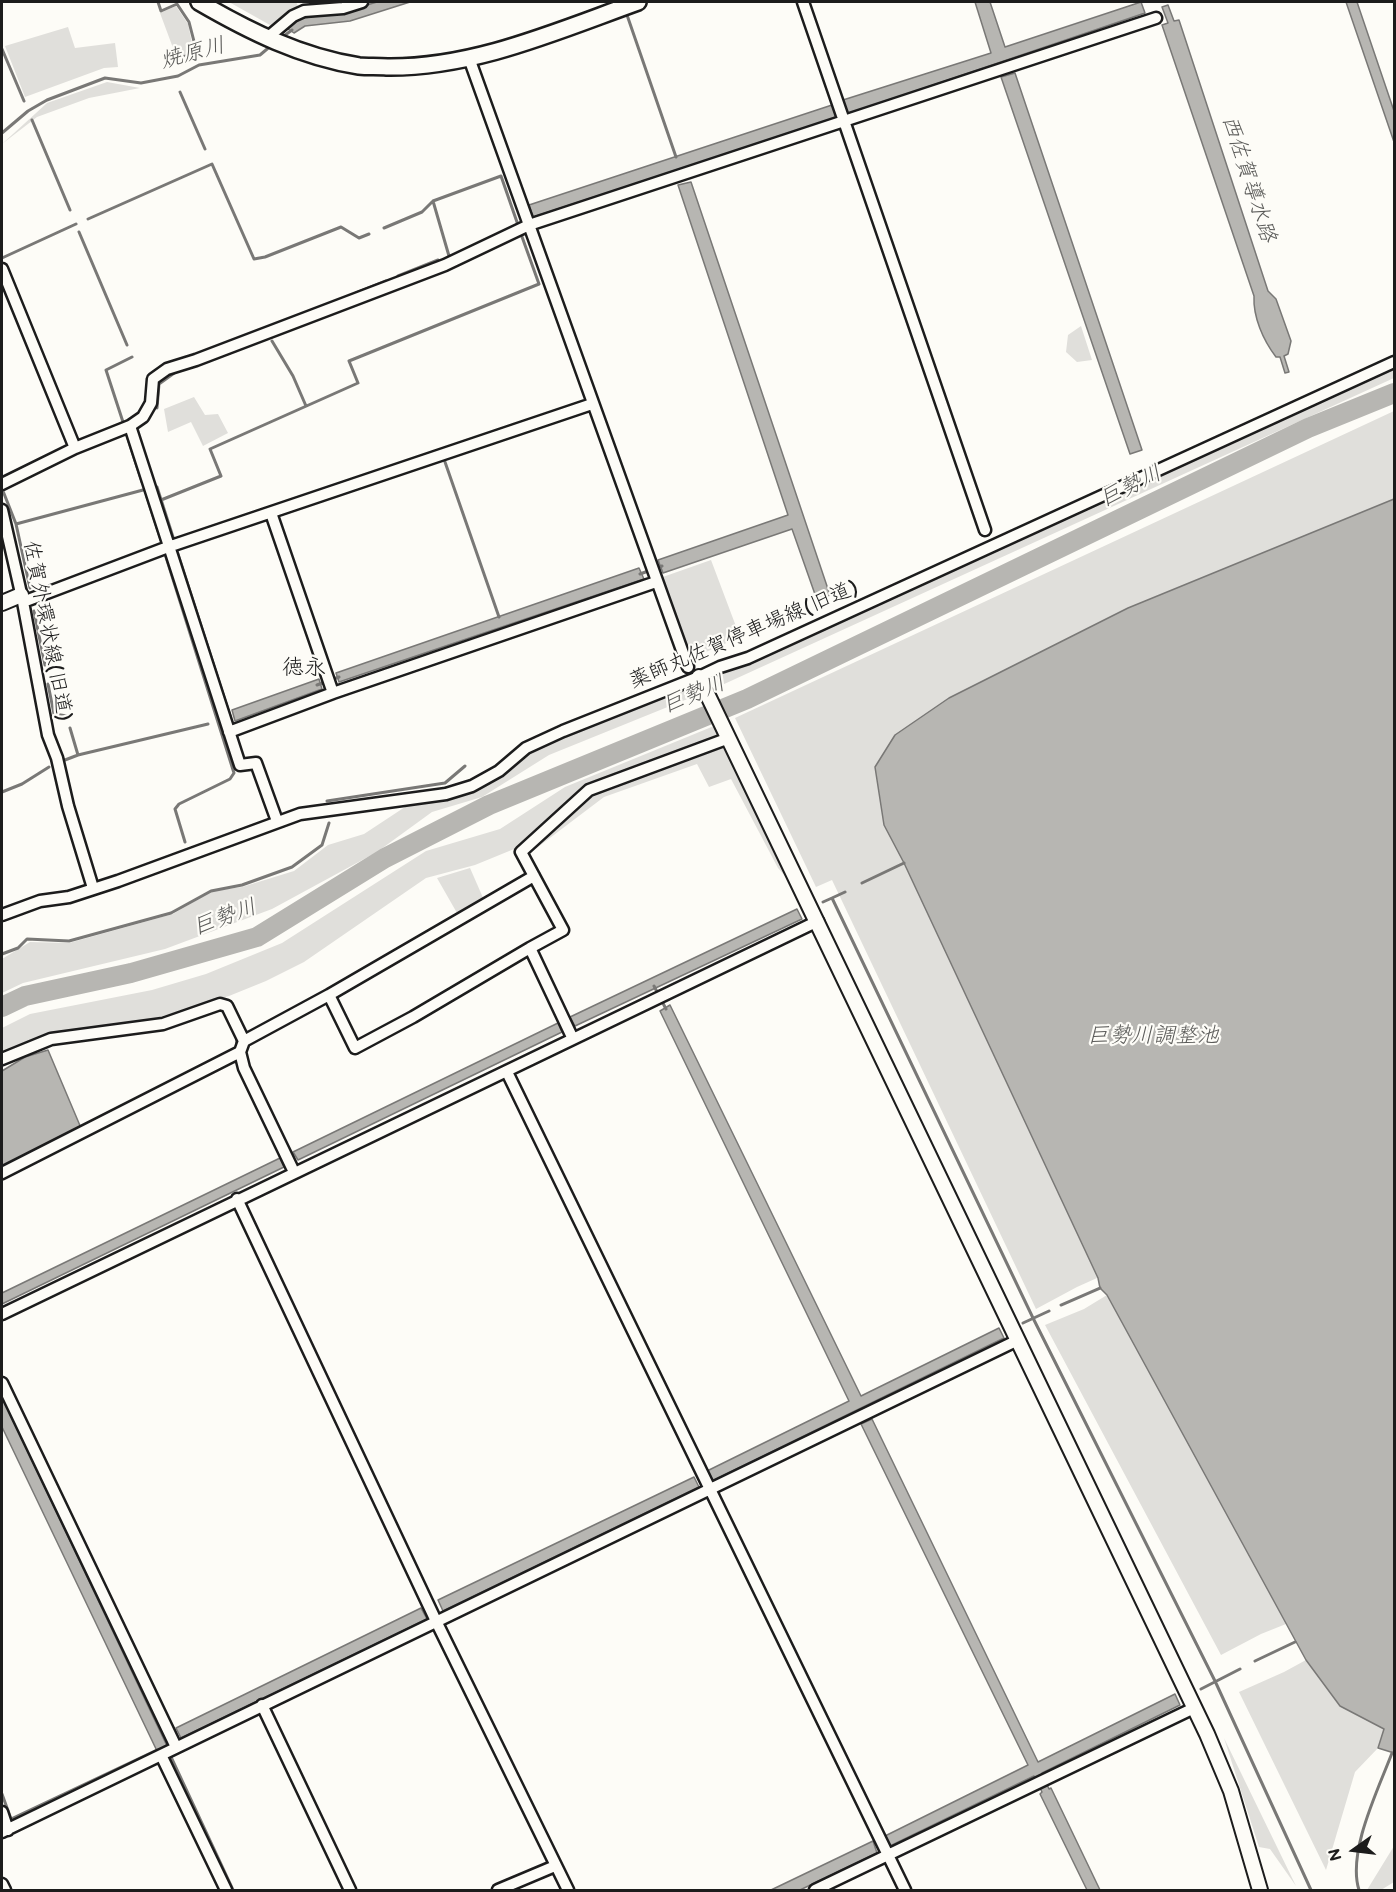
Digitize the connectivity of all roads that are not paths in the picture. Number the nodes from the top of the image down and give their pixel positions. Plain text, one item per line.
1 (199, 2) edge
2 (362, 2) edge
3 (638, 2) edge
4 (803, 2) edge
5 (1156, 18) dead end
6 (267, 38) junction
7 (469, 58) junction
8 (842, 113) junction
9 (529, 225) junction
10 (2, 269) edge
11 (1395, 362) edge
12 (592, 404) junction
13 (130, 426) junction
14 (75, 448) junction
15 (2, 484) edge
16 (2, 510) edge
17 (271, 513) junction
18 (986, 530) dead end
19 (168, 548) junction
20 (656, 582) junction
21 (22, 598) junction
22 (2, 603) edge
23 (688, 667) dead end
24 (699, 677) junction
25 (331, 686) junction
26 (229, 732) junction
27 (729, 738) junction
28 (277, 821) junction
29 (534, 876) junction
30 (93, 888) junction
31 (2, 915) edge
32 (818, 921) junction
33 (530, 948) junction
34 (330, 995) junction
35 (573, 1039) junction
36 (242, 1046) junction
37 (2, 1059) edge
38 (507, 1072) junction
39 (290, 1163) junction
40 (2, 1173) edge
41 (237, 1199) junction
42 (2, 1314) edge
43 (1018, 1340) junction
44 (2, 1383) edge
45 (705, 1483) junction
46 (433, 1613) junction
47 (262, 1705) junction
48 (1194, 1708) junction
49 (173, 1739) junction
50 (161, 1755) junction
51 (4, 1824) edge
52 (884, 1847) junction
53 (555, 1866) junction
54 (2, 1884) edge
55 (4, 1890) edge
56 (226, 1890) edge
57 (350, 1890) edge
58 (498, 1890) edge
59 (568, 1890) edge
60 (815, 1890) edge
61 (905, 1890) edge
62 (1260, 1890) edge

1 - 6 main road
2 - 6 street
3 - 7 main road
4 - 8 street
5 - 8 street
6 - 7 main road
7 - 9 street
8 - 9 street
8 - 18 street
9 - 12 street
9 - 13 street
10 - 14 street
11 - 24 street, 薬師丸佐賀停車場線(旧道)
12 - 17 street
12 - 20 street
13 - 14 street
13 - 19 street
14 - 15 street
16 - 21 street, 佐賀外環状線(旧道)
17 - 19 street
17 - 25 street
19 - 21 street
19 - 26 street
20 - 23 street
20 - 25 street
21 - 22 street
21 - 30 street, 佐賀外環状線(旧道)
24 - 27 street
24 - 28 street, 薬師丸佐賀停車場線(旧道)
25 - 26 street
26 - 28 street
27 - 29 street
27 - 32 street
28 - 30 street, 薬師丸佐賀停車場線(旧道)
29 - 33 street
29 - 34 street
30 - 31 street
32 - 35 street
32 - 43 street
33 - 34 street
33 - 35 street
34 - 36 street
35 - 38 street
36 - 37 street
36 - 39 street
36 - 40 street
38 - 39 street
38 - 45 street
39 - 41 street
41 - 42 street
41 - 46 street
43 - 45 street
43 - 48 street
44 - 49 street
45 - 46 street
45 - 52 street
46 - 47 street
46 - 53 street
47 - 49 street
47 - 57 street
48 - 52 street
48 - 62 street
49 - 50 street
50 - 51 street
50 - 56 street
52 - 60 street
52 - 61 street
53 - 58 street
53 - 59 street
54 - 55 street

